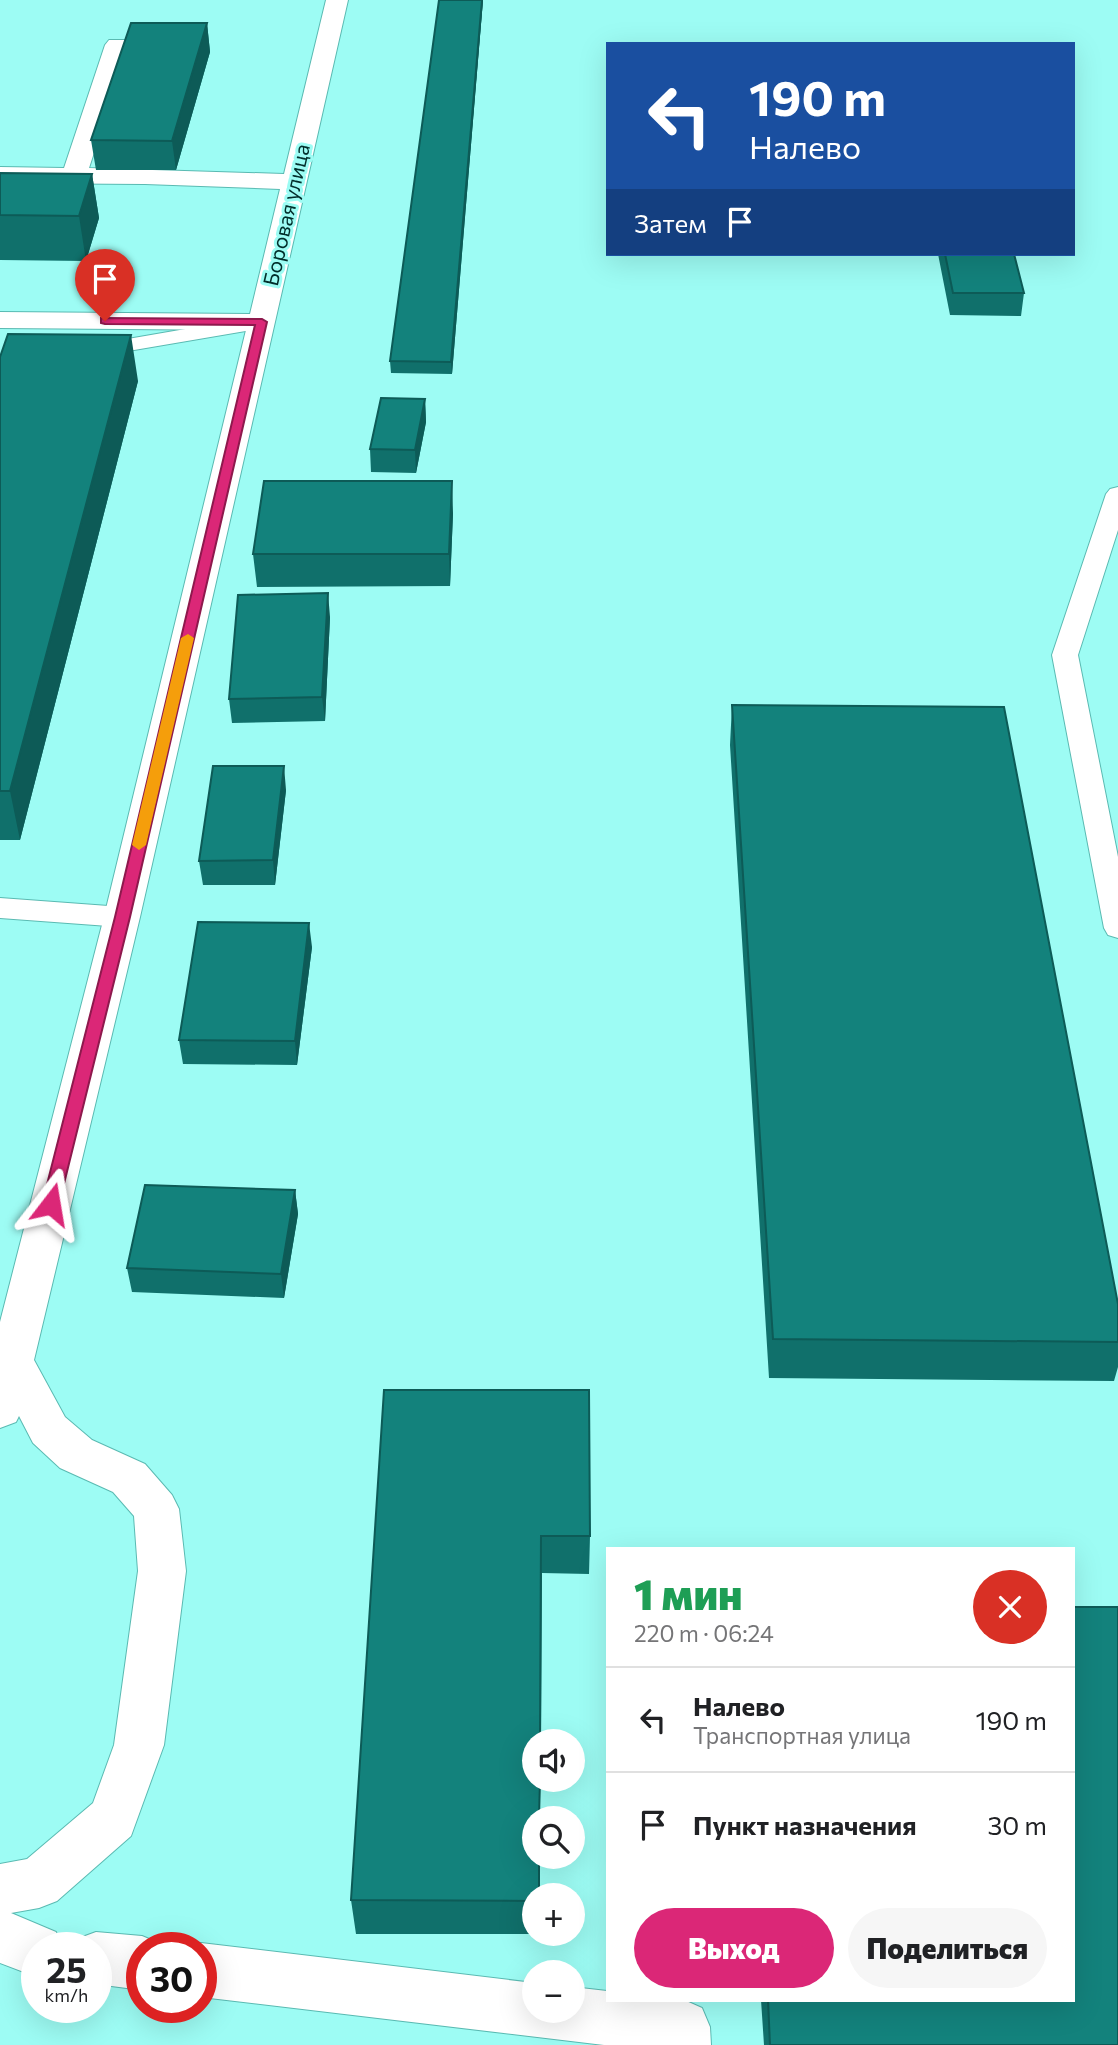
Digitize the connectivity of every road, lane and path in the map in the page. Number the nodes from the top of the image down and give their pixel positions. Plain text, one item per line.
1 (337, 0) edge
2 (117, 46) dead end
3 (74, 175) junction
4 (0, 176) edge
5 (295, 182) junction
6 (0, 320) edge
7 (262, 322) junction
8 (69, 355) edge
9 (1118, 494) edge
10 (0, 908) edge
11 (122, 917) junction
12 (1118, 928) edge
13 (12, 1361) junction
14 (0, 1409) edge
15 (0, 1889) edge
16 (0, 1934) edge
17 (21, 1946) edge
18 (217, 1972) edge
19 (522, 2009) edge
20 (585, 2016) edge
21 (684, 2045) edge

1 - 5 street, Боровая улица
2 - 3 street
3 - 4 street
3 - 5 street
5 - 7 street, Боровая улица
6 - 7 street
7 - 8 lane
7 - 11 street, Боровая улица
9 - 12 lane
10 - 11 lane
11 - 13 street, Боровая улица
13 - 14 street, Боровая улица
13 - 15 street
16 - 17 street
18 - 19 street
20 - 21 street

